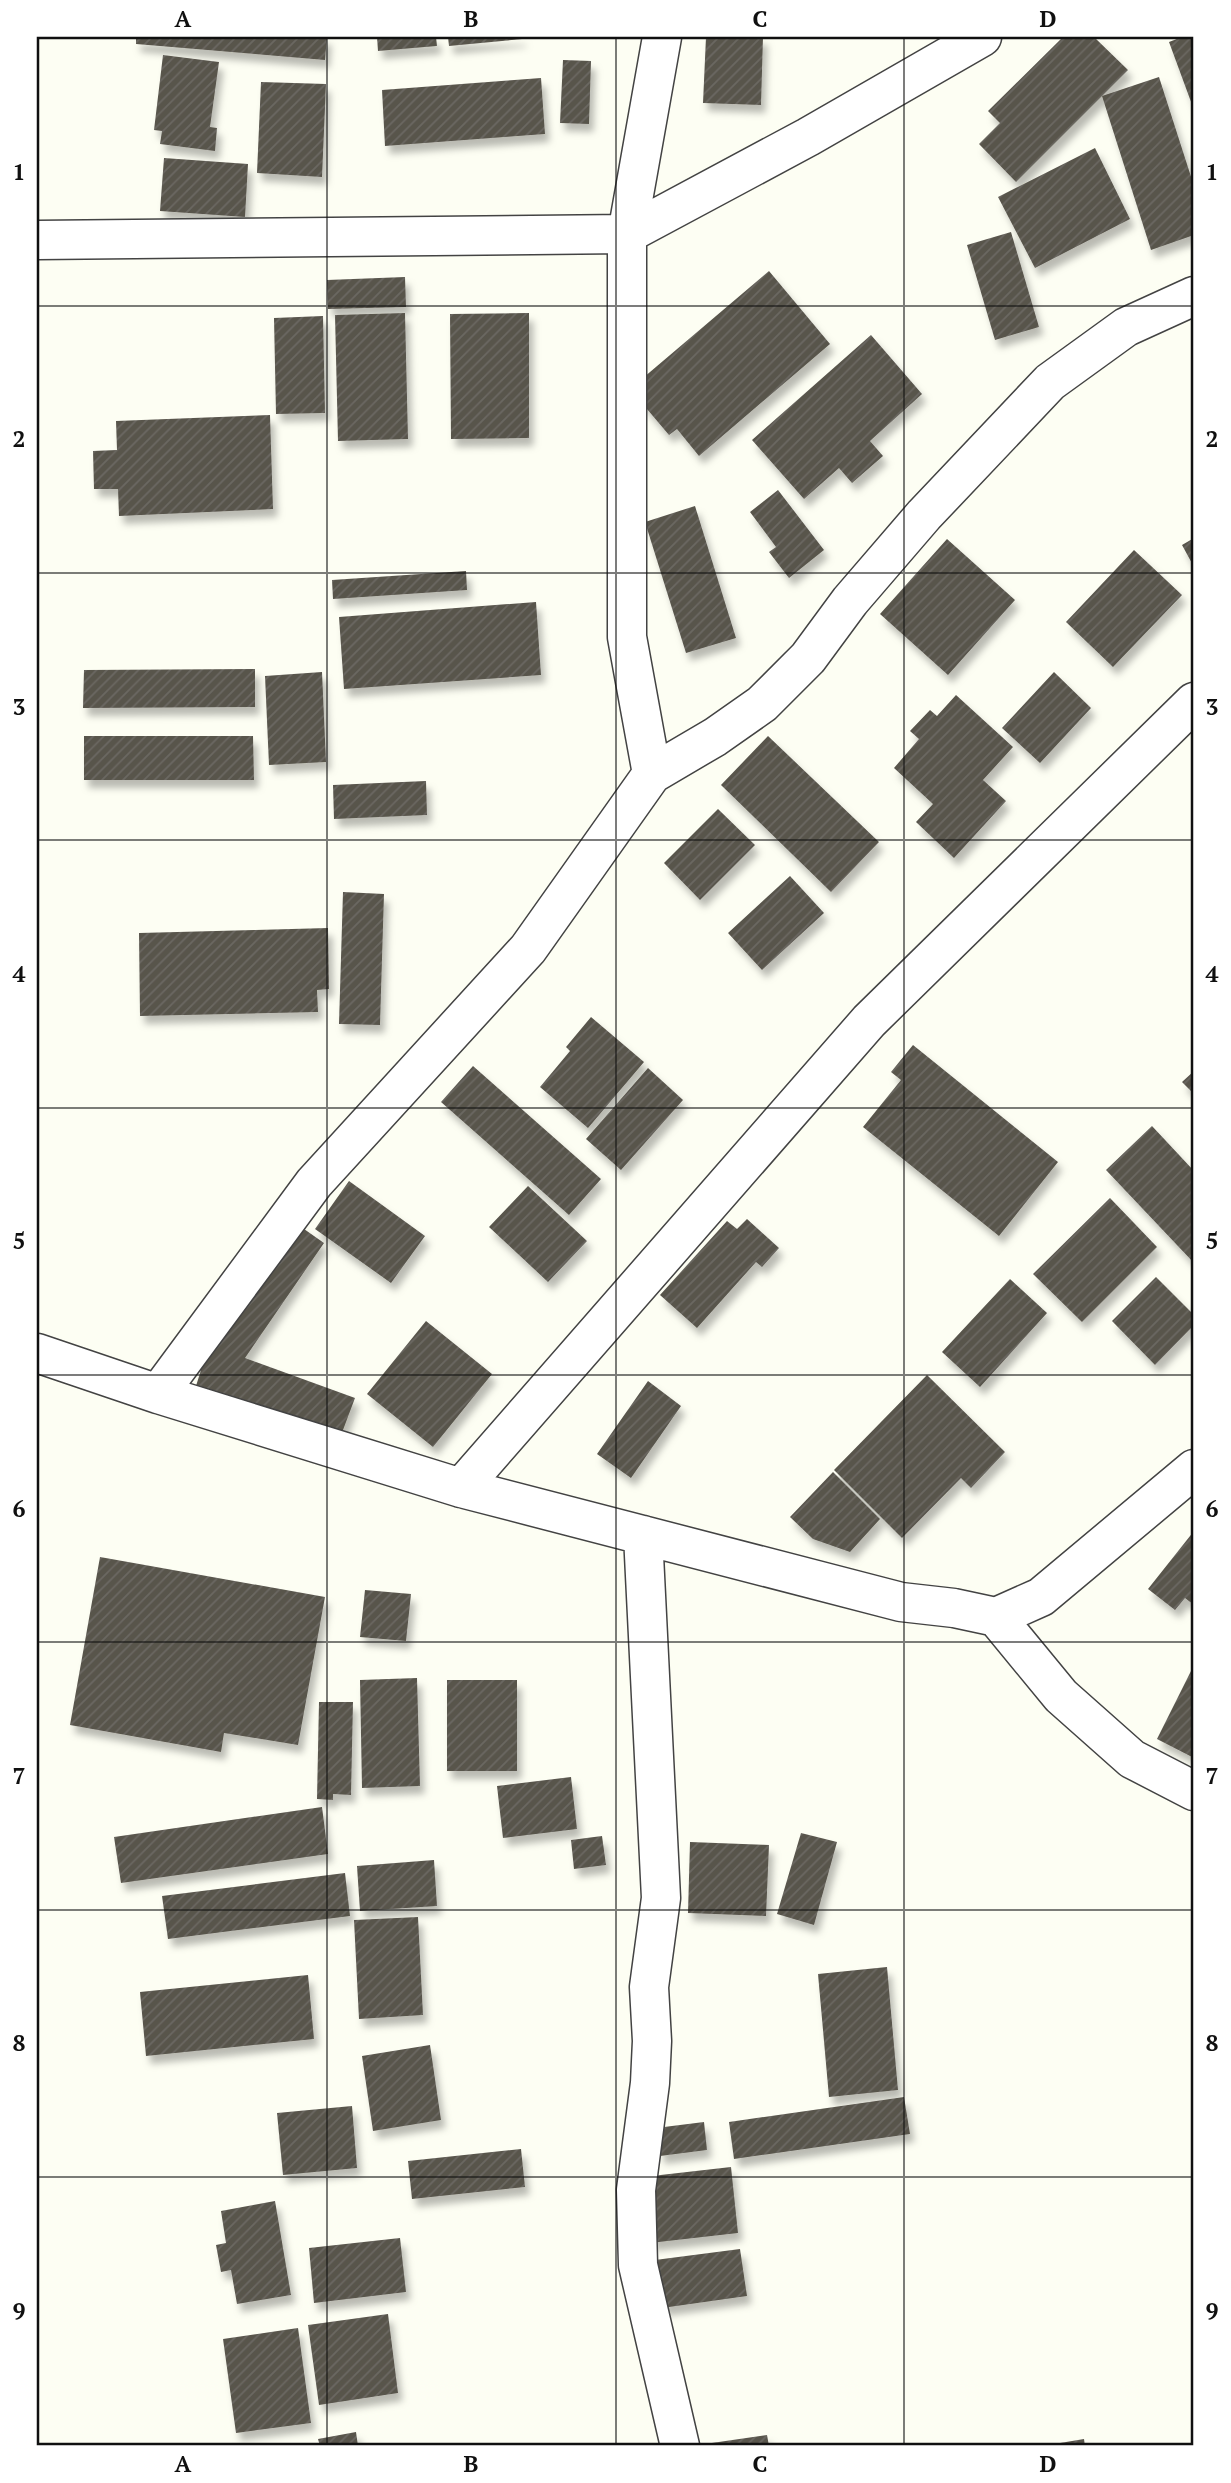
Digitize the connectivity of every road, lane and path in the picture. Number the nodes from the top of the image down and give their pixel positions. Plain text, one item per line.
1 (662, 37) edge
2 (982, 37) edge
3 (627, 234) junction
4 (37, 240) edge
5 (1194, 296) edge
6 (1194, 702) edge
7 (652, 774) junction
8 (37, 1353) edge
9 (158, 1394) junction
10 (1194, 1469) edge
11 (461, 1488) junction
12 (643, 1535) junction
13 (996, 1617) junction
14 (1194, 1791) edge
15 (680, 2446) edge

1 - 3 street
2 - 3 street
3 - 4 street
3 - 7 street
5 - 7 street
6 - 11 street
7 - 9 street
8 - 9 street
9 - 11 street
10 - 13 street
11 - 12 street
12 - 13 street
12 - 15 street
13 - 14 street

